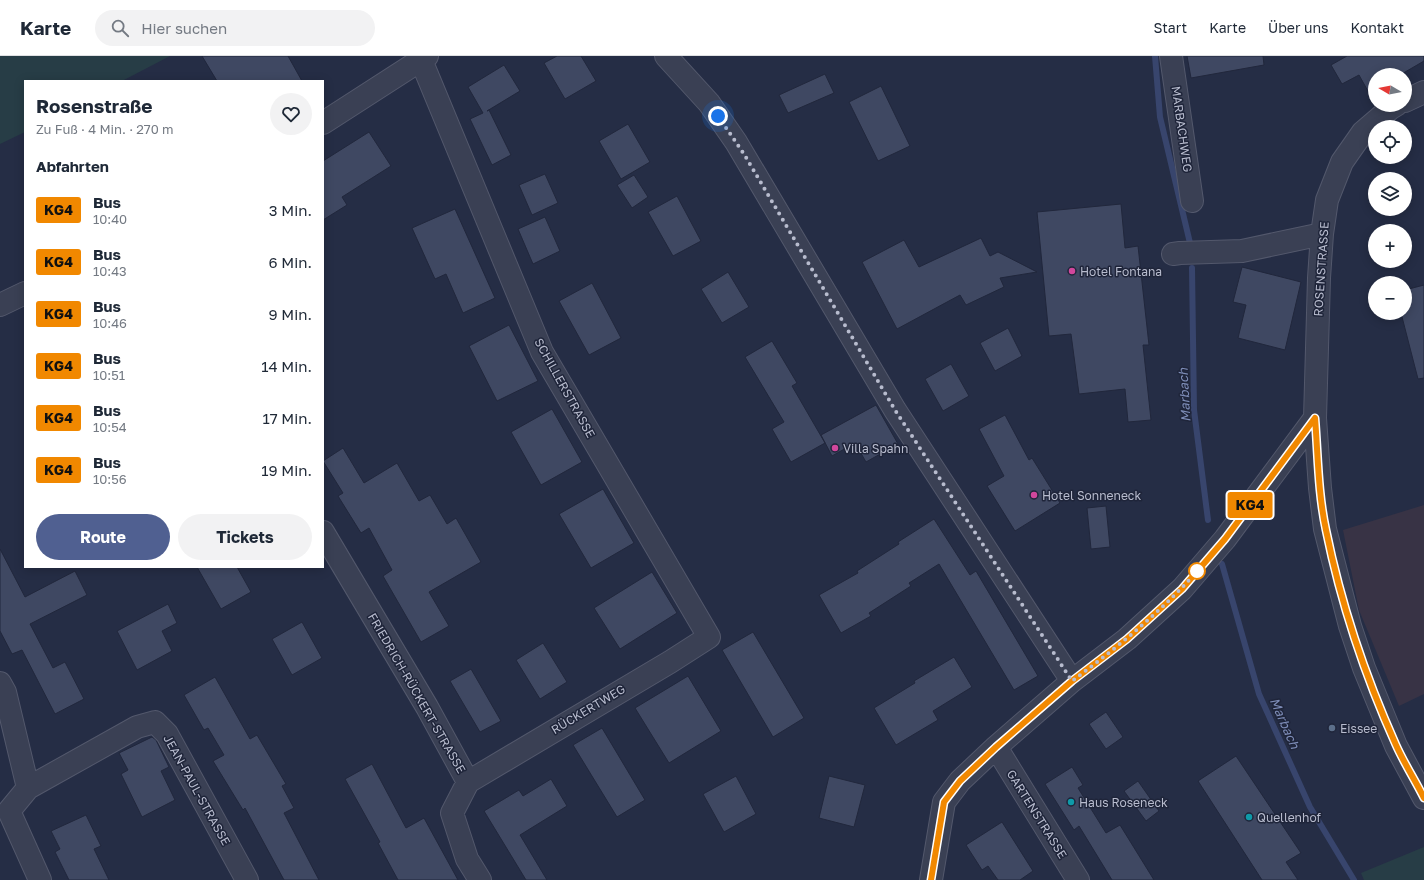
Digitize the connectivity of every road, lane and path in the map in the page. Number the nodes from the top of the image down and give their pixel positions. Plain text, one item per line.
1 (666, 56) edge
2 (1171, 56) edge
3 (424, 58) edge
4 (1424, 92) edge
5 (1412, 98) edge
6 (1386, 112) edge
7 (324, 122) edge
8 (1192, 201) dead end
9 (1322, 234) junction
10 (1173, 254) dead end
11 (24, 293) edge
12 (0, 305) edge
13 (1315, 418) junction
14 (324, 534) edge
15 (709, 637) joint
16 (1072, 681) junction
17 (0, 683) edge
18 (996, 747) junction
19 (468, 782) junction
20 (28, 788) junction
21 (1424, 798) edge
22 (40, 880) edge
23 (247, 880) edge
24 (480, 880) edge
25 (931, 880) edge
26 (1078, 880) edge

1 - 16 street
2 - 8 street, MARBACHWEG
3 - 7 street
3 - 15 street, SCHILLERSTRASSE
4 - 5 street
6 - 9 street, ROSENSTRASSE
9 - 10 street
9 - 13 street, ROSENSTRASSE
11 - 12 street
13 - 16 street
13 - 21 street, ROSENSTRASSE
14 - 19 street, FRIEDRICH-RÜCKERT-STRASSE
15 - 19 street, RÜCKERTWEG
16 - 18 street
17 - 20 street
18 - 25 street
18 - 26 street, GARTENSTRASSE
19 - 24 street, FRIEDRICH-RÜCKERT-STRASSE
20 - 22 street
20 - 23 street, JEAN-PAUL-STRASSE

